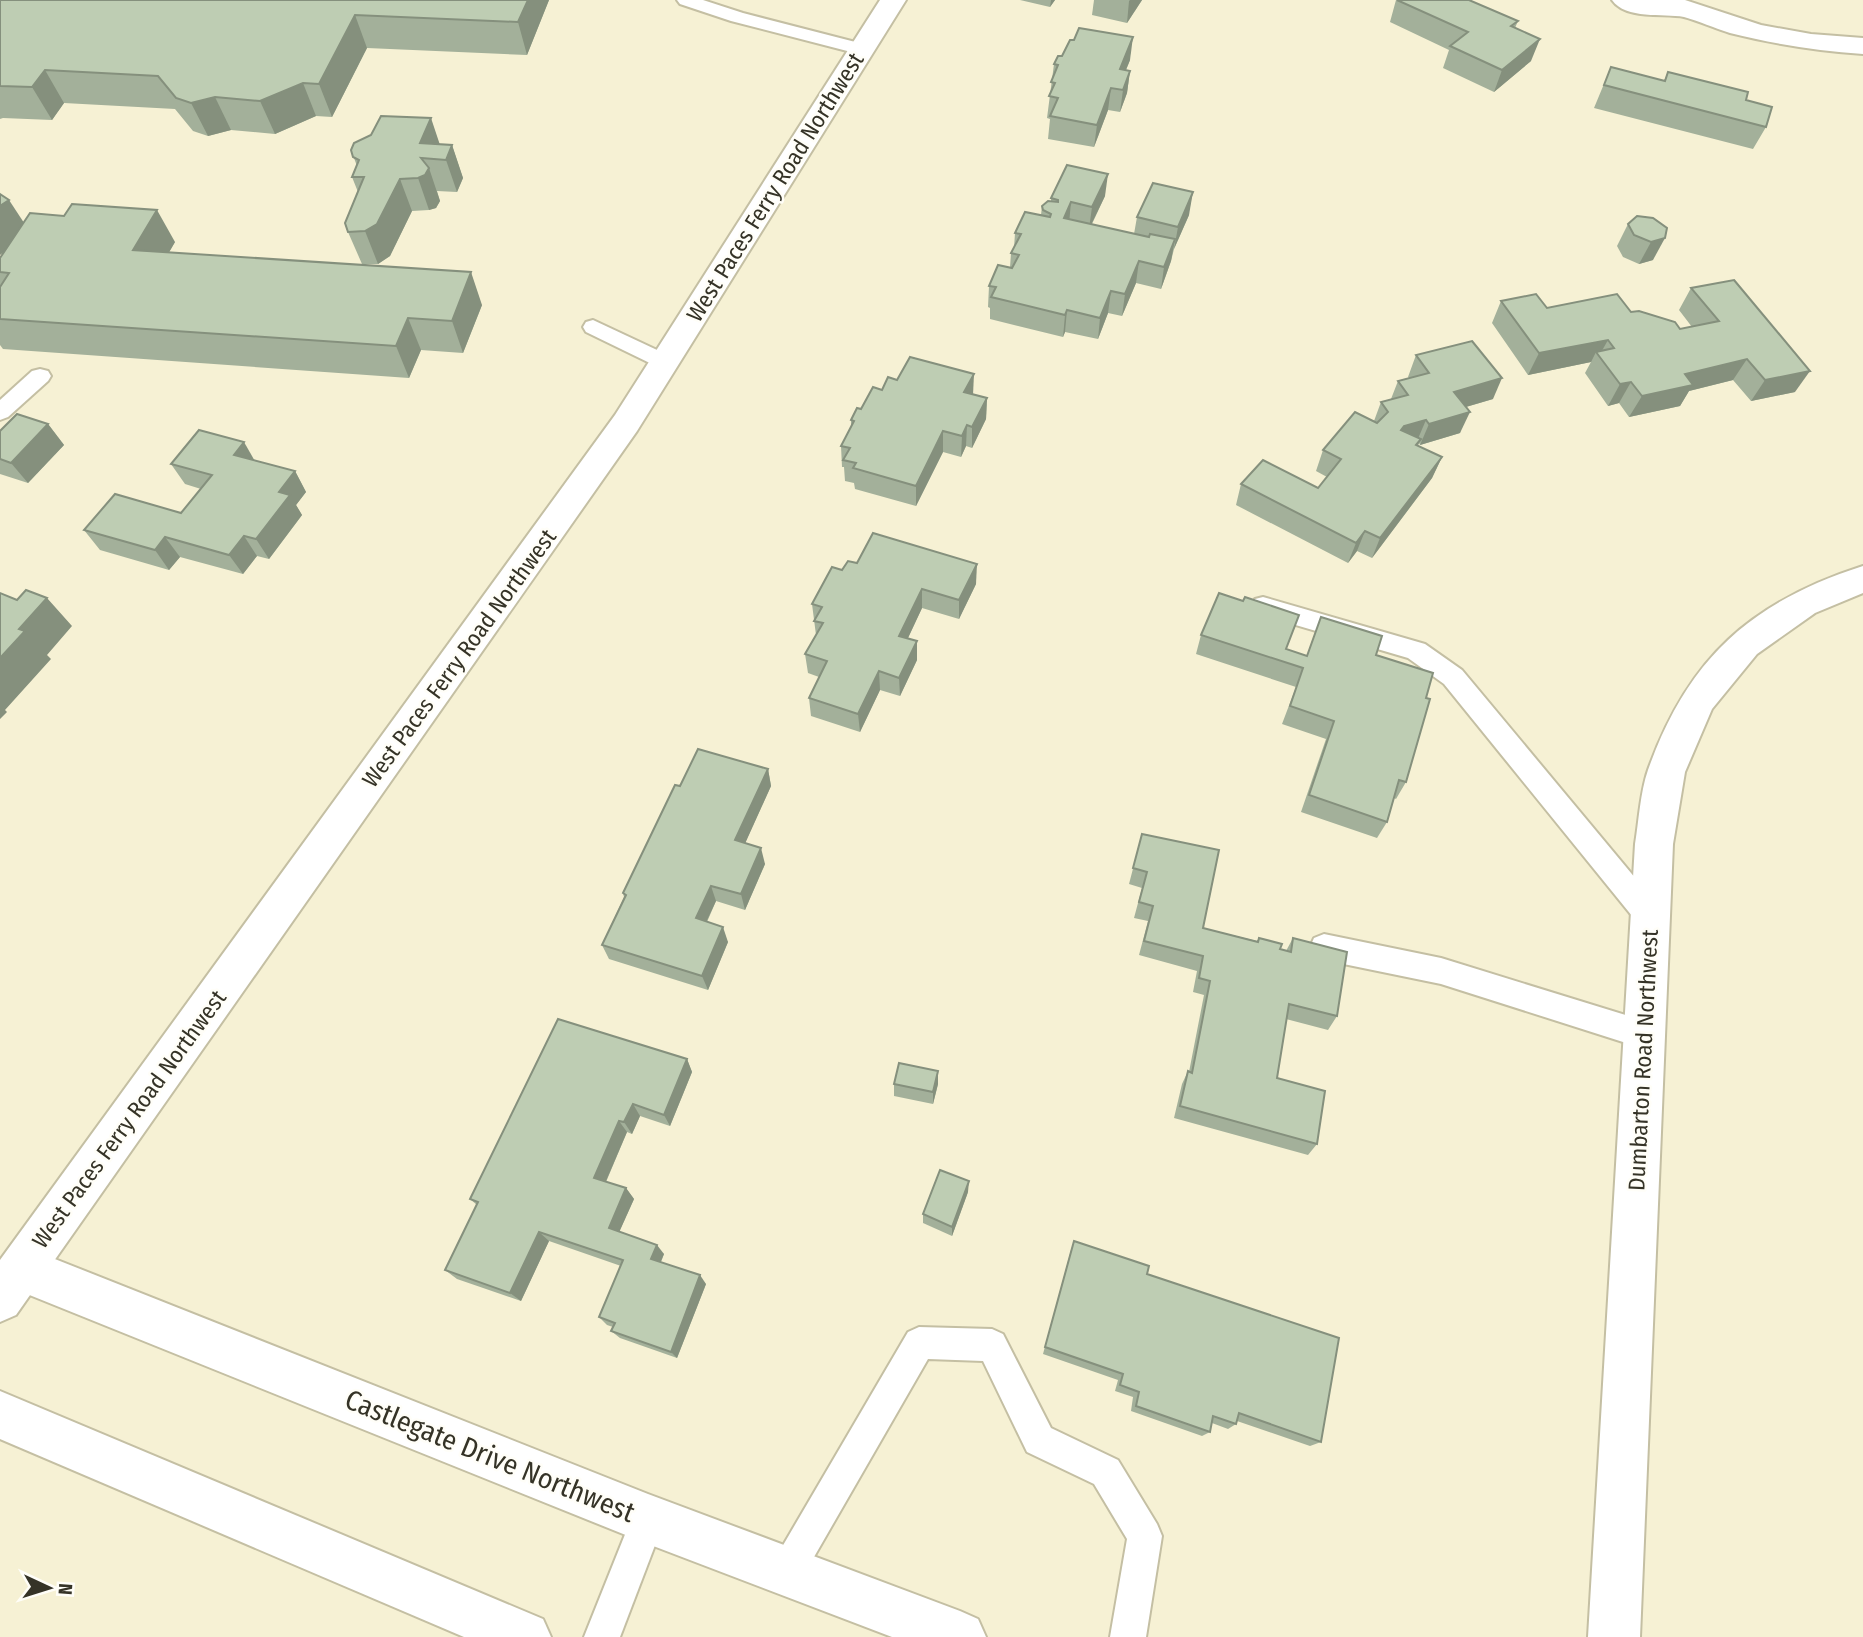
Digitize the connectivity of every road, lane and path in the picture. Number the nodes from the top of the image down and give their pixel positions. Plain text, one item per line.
1 (686, 0) edge
2 (893, 0) edge
3 (1625, 0) edge
4 (1674, 5) edge
5 (1863, 46) edge
6 (861, 49) junction
7 (593, 327) dead end
8 (665, 362) junction
9 (40, 376) dead end
10 (0, 412) edge
11 (1863, 579) edge
12 (1259, 605) edge
13 (1651, 918) junction
14 (1324, 947) edge
15 (1645, 1035) junction
16 (11, 1284) edge
17 (0, 1415) edge
18 (648, 1519) junction
19 (787, 1571) junction
20 (525, 1637) edge
21 (602, 1637) edge
22 (960, 1637) edge
23 (1128, 1637) edge
24 (1614, 1637) edge

1 - 6 lane
2 - 6 street, West Paces Ferry Road Northwest
3 - 4 street
4 - 5 street
6 - 8 street, West Paces Ferry Road Northwest
7 - 8 lane
8 - 16 street, West Paces Ferry Road Northwest
9 - 10 lane
11 - 13 street, Dumbarton Road Northwest
12 - 13 lane
13 - 15 street, Dumbarton Road Northwest
14 - 15 lane
15 - 24 street, Dumbarton Road Northwest
16 - 18 street, Castlegate Drive Northwest
17 - 20 street
18 - 19 street, Castlegate Drive Northwest
18 - 21 lane
19 - 22 street, Castlegate Drive Northwest
19 - 23 lane

